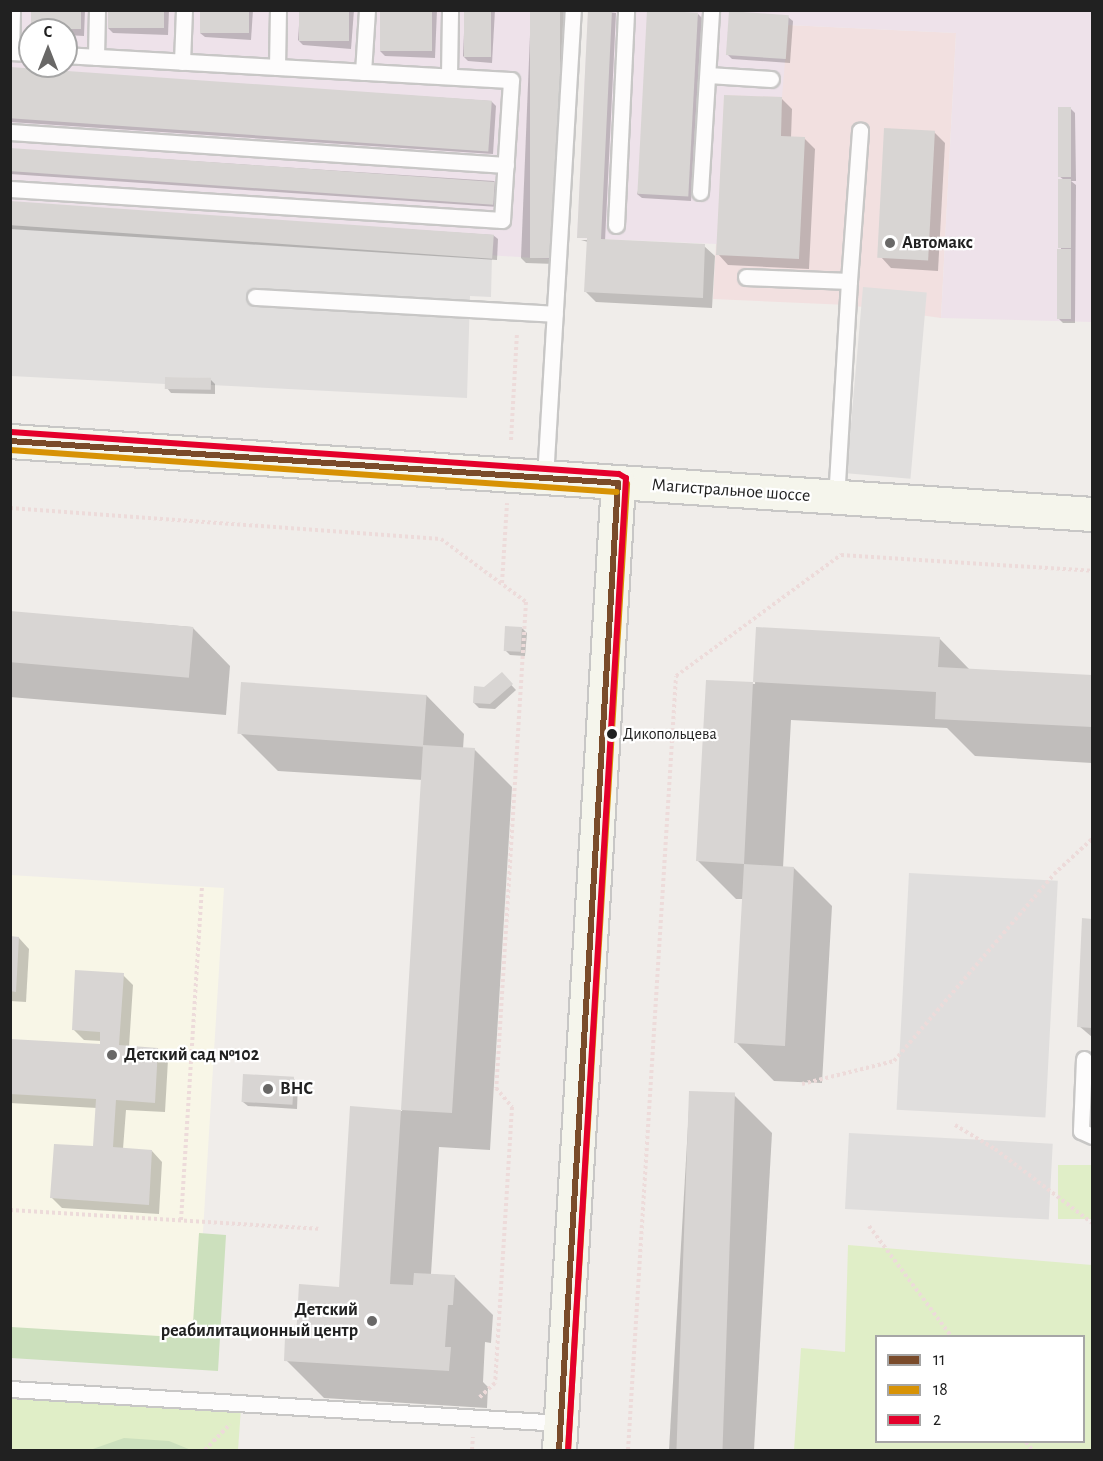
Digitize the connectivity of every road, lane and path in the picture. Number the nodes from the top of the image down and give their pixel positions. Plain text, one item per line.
1 (12, 10) edge
2 (97, 10) edge
3 (184, 10) edge
4 (278, 10) edge
5 (367, 10) edge
6 (450, 10) edge
7 (573, 10) edge
8 (626, 10) edge
9 (711, 10) edge
10 (11, 52) edge
11 (78, 56) edge
12 (96, 57) junction
13 (182, 62) junction
14 (277, 67) junction
15 (363, 72) junction
16 (708, 75) junction
17 (449, 76) junction
18 (771, 79) dead end
19 (860, 130) dead end
20 (10, 132) edge
21 (506, 165) junction
22 (10, 189) edge
23 (700, 192) dead end
24 (616, 225) dead end
25 (746, 277) dead end
26 (849, 281) junction
27 (255, 297) dead end
28 (519, 312) junction
29 (555, 314) junction
30 (511, 440) dead end
31 (10, 441) edge
32 (545, 478) junction
33 (618, 483) junction
34 (836, 497) junction
35 (507, 503) dead end
36 (10, 508) edge
37 (1092, 514) edge
38 (1092, 571) edge
39 (502, 584) junction
40 (1092, 839) edge
41 (202, 886) dead end
42 (1084, 1059) dead end
43 (802, 1084) dead end
44 (955, 1125) dead end
45 (1092, 1136) edge
46 (10, 1210) edge
47 (181, 1220) junction
48 (1092, 1223) edge
49 (869, 1226) dead end
50 (318, 1228) dead end
51 (950, 1335) edge
52 (495, 1383) dead end
53 (10, 1389) edge
54 (249, 1404) junction
55 (560, 1437) edge
56 (205, 1450) edge
57 (628, 1450) edge

1 - 10 lane
2 - 12 lane
3 - 13 lane
4 - 14 lane
5 - 15 lane
6 - 17 lane
7 - 29 lane
8 - 24 lane
9 - 16 lane
11 - 12 lane
12 - 13 lane
13 - 14 lane
14 - 15 lane
15 - 17 lane
16 - 18 lane
16 - 23 lane
17 - 21 lane
19 - 26 lane
20 - 21 lane
21 - 22 lane
25 - 26 lane
26 - 34 lane
27 - 28 lane
28 - 29 lane
28 - 30 path
29 - 32 lane
31 - 32 main road, Магистральное шоссе
32 - 33 main road, Магистральное шоссе
33 - 34 main road, Магистральное шоссе
33 - 55 main road
34 - 37 main road, Магистральное шоссе
35 - 39 path
36 - 39 path
38 - 57 path
39 - 52 path
40 - 43 path
41 - 47 path
42 - 45 lane
44 - 48 path
46 - 47 path
47 - 50 path
49 - 51 path
53 - 54 lane
54 - 55 lane
54 - 56 path

